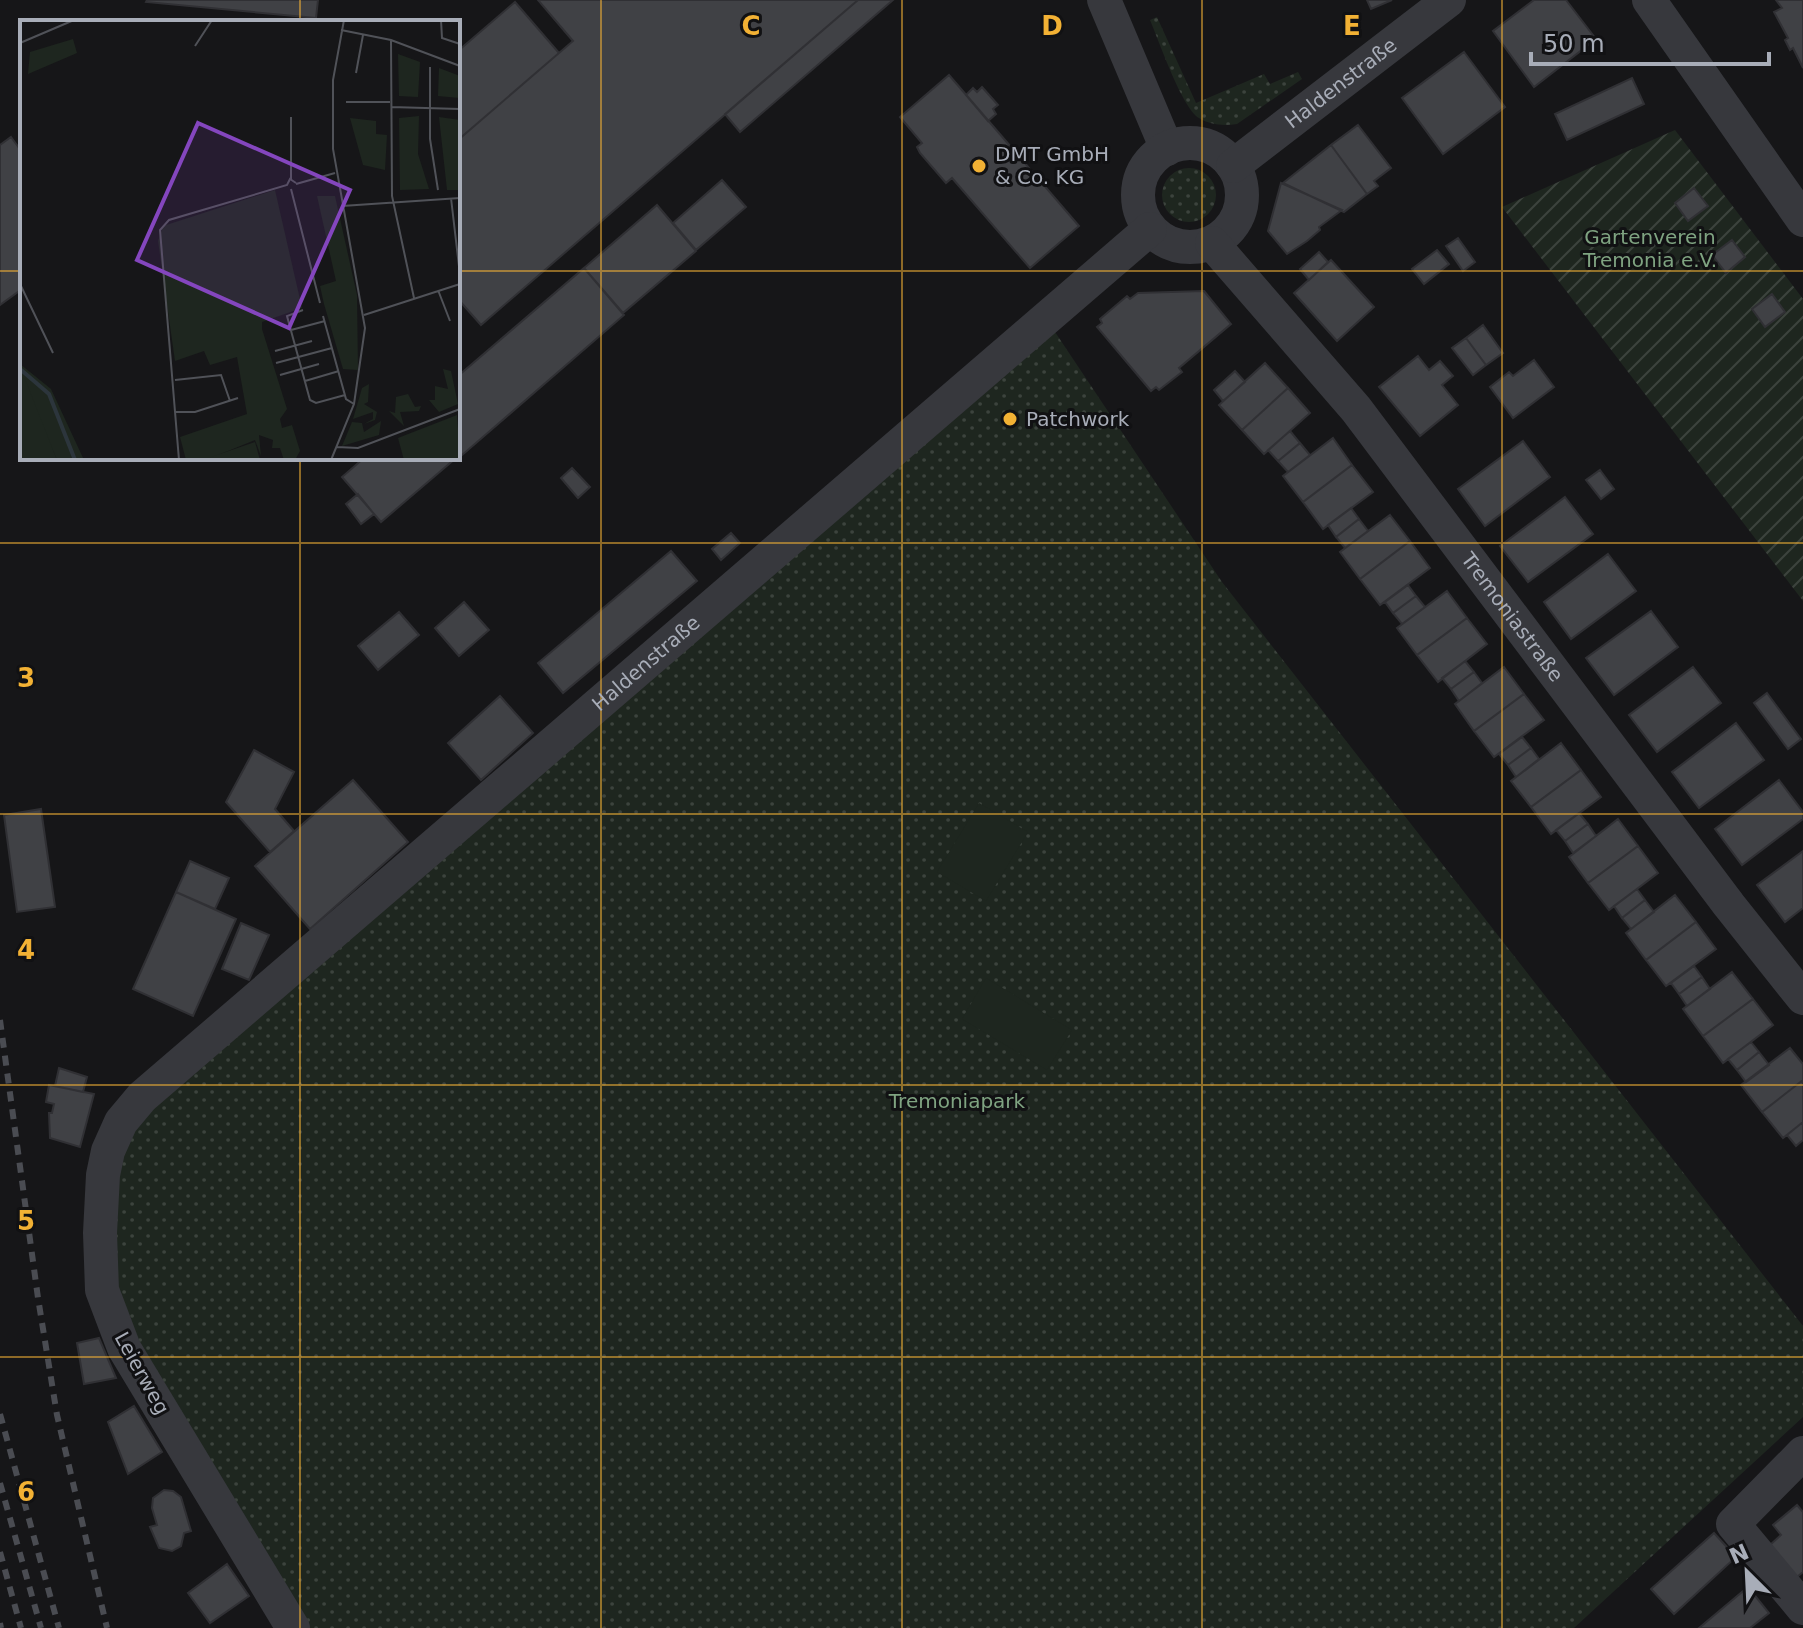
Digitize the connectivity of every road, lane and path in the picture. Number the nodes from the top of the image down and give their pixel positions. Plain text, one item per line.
1 (1104, 0) edge
2 (1449, 0) edge
3 (1649, 0) edge
4 (1167, 149) junction
5 (1233, 166) junction
6 (1797, 200) edge
7 (1150, 229) junction
8 (1212, 243) junction
9 (1803, 998) edge
10 (142, 1097) joint
11 (1803, 1453) edge
12 (1803, 1608) edge
13 (293, 1628) edge

1 - 4 street
2 - 5 street, Haldenstraße
3 - 6 street
4 - 5 street
4 - 7 street
5 - 8 street
7 - 8 street
7 - 10 street, Haldenstraße
8 - 9 street, Tremoniastraße
10 - 13 street, Leierweg
11 - 12 street

